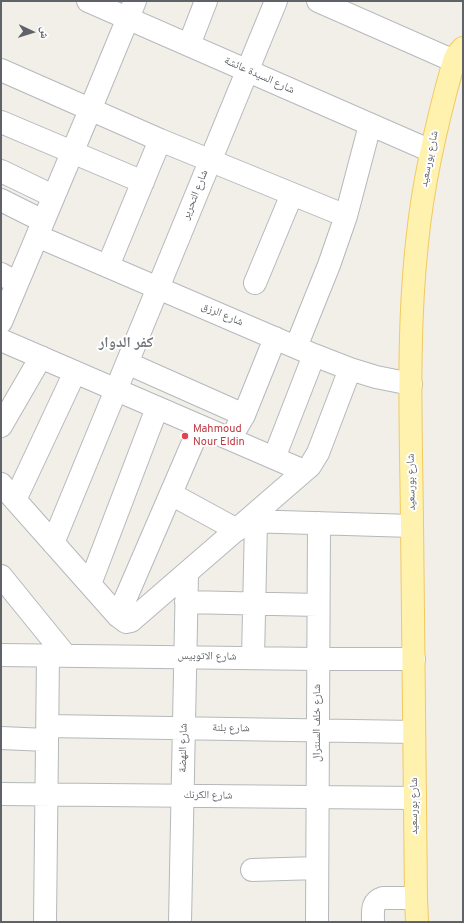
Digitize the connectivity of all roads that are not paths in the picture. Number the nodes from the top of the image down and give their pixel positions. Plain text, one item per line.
1 (88, 1) edge
2 (206, 1) edge
3 (276, 1) edge
4 (318, 1) edge
5 (131, 10) edge
6 (189, 46) junction
7 (459, 55) edge
8 (1, 70) edge
9 (247, 71) junction
10 (90, 110) junction
11 (1, 122) edge
12 (370, 125) junction
13 (160, 140) junction
14 (431, 151) junction
15 (72, 153) junction
16 (210, 161) junction
17 (1, 171) edge
18 (143, 182) junction
19 (292, 194) junction
20 (53, 196) junction
21 (1, 200) edge
22 (346, 216) junction
23 (40, 228) junction
24 (108, 266) junction
25 (9, 278) edge
26 (255, 283) dead end
27 (158, 288) junction
28 (1, 322) edge
29 (275, 338) junction
30 (1, 340) edge
31 (305, 351) junction
32 (41, 357) junction
33 (127, 363) junction
34 (350, 369) junction
35 (76, 372) junction
36 (411, 384) junction
37 (116, 390) junction
38 (157, 408) junction
39 (244, 415) junction
40 (1, 426) edge
41 (200, 426) junction
42 (231, 440) junction
43 (274, 458) junction
44 (304, 471) junction
45 (8, 492) edge
46 (170, 494) junction
47 (247, 524) junction
48 (319, 524) junction
49 (412, 526) junction
50 (53, 543) junction
51 (187, 574) junction
52 (1, 576) edge
53 (90, 584) junction
54 (186, 602) junction
55 (255, 604) junction
56 (318, 605) junction
57 (118, 616) junction
58 (1, 655) edge
59 (57, 656) junction
60 (185, 657) junction
61 (253, 658) junction
62 (414, 658) junction
63 (318, 659) junction
64 (184, 728) junction
65 (318, 730) junction
66 (414, 732) junction
67 (47, 733) junction
68 (1, 738) edge
69 (1, 794) edge
70 (47, 795) junction
71 (183, 796) junction
72 (318, 798) junction
73 (415, 798) junction
74 (317, 868) junction
75 (252, 870) dead end
76 (416, 898) junction
77 (45, 922) edge
78 (180, 922) edge
79 (317, 922) edge
80 (373, 922) edge
81 (417, 922) edge

1 - 5 street, شارع السيدة عائشة
2 - 6 street
3 - 9 street, شارع التحرير
4 - 7 street
5 - 6 street, شارع السيدة عائشة
5 - 10 street
6 - 9 street, شارع السيدة عائشة
7 - 14 main road, شارع بورسعيد
8 - 10 street
9 - 12 street, شارع السيدة عائشة
9 - 16 street, شارع التحرير
10 - 13 street
10 - 15 street
11 - 15 street
12 - 14 street, شارع السيدة عائشة
12 - 22 street
13 - 16 street
13 - 18 street
14 - 36 main road, شارع بورسعيد
15 - 18 street
15 - 20 street
16 - 19 street
16 - 27 street, شارع التحرير
17 - 20 street
18 - 24 street
19 - 22 street
19 - 26 street
20 - 23 street
21 - 23 street, شارع الرزق
22 - 31 street
23 - 24 street, شارع الرزق
23 - 25 street
24 - 27 street, شارع الرزق
25 - 28 street
27 - 29 street, شارع الرزق
27 - 33 street, شارع التحرير
29 - 31 street, شارع الرزق
29 - 39 street
30 - 32 street
31 - 34 street, شارع الرزق
31 - 43 street
32 - 35 street
32 - 40 street
33 - 37 street, شارع التحرير
33 - 39 street
34 - 36 street, شارع الرزق
34 - 44 street
35 - 37 street
35 - 45 street
36 - 49 main road, شارع بورسعيد
37 - 38 street
37 - 50 street, شارع التحرير
38 - 41 street
38 - 53 street
39 - 42 street
41 - 42 street
41 - 46 street
42 - 43 street
43 - 44 street
44 - 47 street
45 - 50 street
46 - 47 street
46 - 57 street
47 - 48 street
47 - 51 street
47 - 55 street
48 - 49 street
48 - 56 street, شارع خلف السنترال
49 - 62 main road, شارع بورسعيد
50 - 53 street
51 - 54 street, شارع النهضة
51 - 57 street
52 - 59 street
53 - 57 street
54 - 55 street
54 - 60 street, شارع النهضة
55 - 56 street
55 - 61 street
56 - 63 street, شارع خلف السنترال
58 - 59 street, شارع الاتوبيس
59 - 60 street, شارع الاتوبيس
59 - 67 street
60 - 61 street, شارع الاتوبيس
60 - 64 street, شارع النهضة
61 - 63 street, شارع الاتوبيس
62 - 63 street, شارع الاتوبيس
62 - 66 main road, شارع بورسعيد
63 - 65 street, شارع خلف السنترال
64 - 65 street, شارع بلنة
64 - 67 street, شارع بلنة
64 - 71 street, شارع النهضة
65 - 66 street, شارع بلنة
65 - 72 street, شارع خلف السنترال
66 - 73 main road, شارع بورسعيد
67 - 68 street, شارع بلنة
67 - 70 street
69 - 70 street, شارع الكرنك
70 - 71 street, شارع الكرنك
70 - 77 street
71 - 72 street, شارع الكرنك
71 - 78 street, شارع النهضة
72 - 73 street, شارع الكرنك
72 - 74 street, شارع خلف السنترال
73 - 76 main road, شارع بورسعيد
74 - 75 street
74 - 79 street, شارع خلف السنترال
76 - 80 street
76 - 81 main road, شارع بورسعيد

